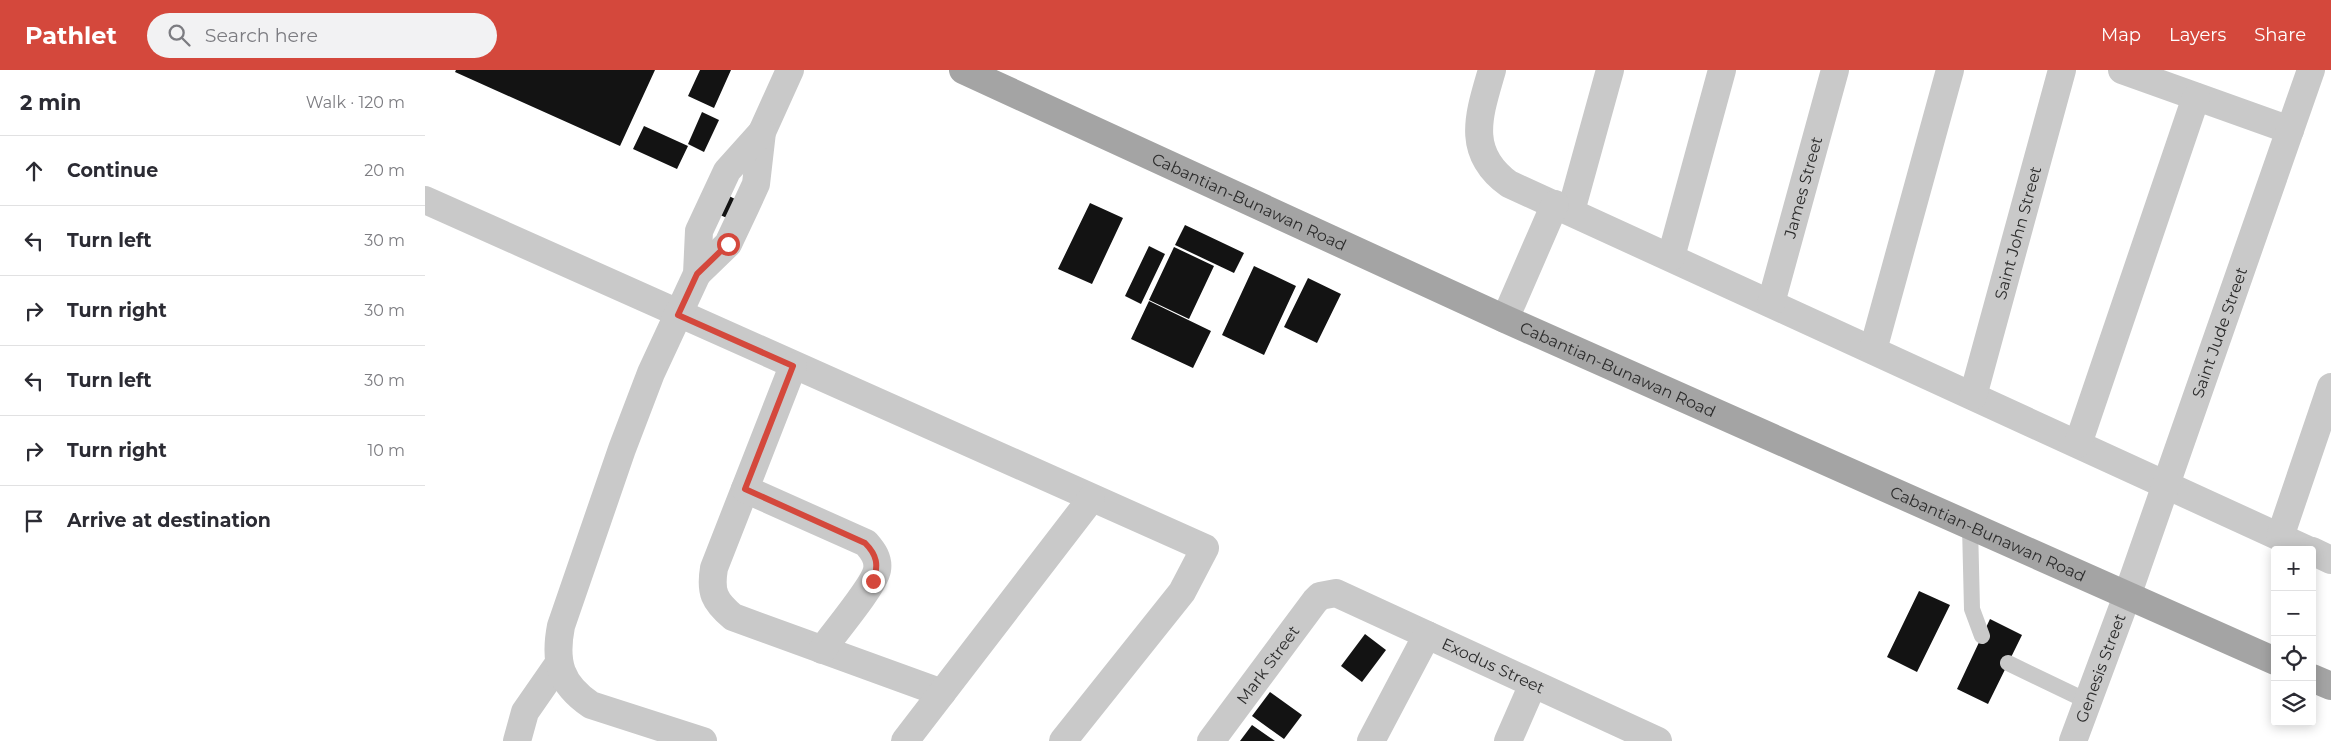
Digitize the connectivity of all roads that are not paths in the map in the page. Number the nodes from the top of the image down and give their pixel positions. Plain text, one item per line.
1 (790, 70) edge
2 (963, 70) edge
3 (1492, 70) edge
4 (1610, 70) edge
5 (1722, 70) edge
6 (1835, 70) edge
7 (1950, 70) edge
8 (2062, 70) edge
9 (2122, 70) edge
10 (2311, 70) edge
11 (2196, 96) junction
12 (2290, 130) junction
13 (425, 200) edge
14 (1563, 208) junction
15 (1671, 258) junction
16 (1771, 303) junction
17 (678, 315) junction
18 (1505, 319) junction
19 (1873, 350) junction
20 (793, 366) junction
21 (2331, 387) edge
22 (1973, 396) junction
23 (2078, 444) junction
24 (2166, 484) junction
25 (745, 489) junction
26 (1091, 499) junction
27 (1970, 526) junction
28 (2280, 537) junction
29 (2300, 546) edge
30 (2316, 554) edge
31 (2331, 560) edge
32 (1328, 594) joint
33 (2127, 596) junction
34 (1427, 635) junction
35 (1982, 636) dead end
36 (821, 650) junction
37 (2271, 659) edge
38 (559, 664) junction
39 (2008, 664) dead end
40 (2316, 680) edge
41 (1533, 684) junction
42 (2331, 686) edge
43 (942, 693) junction
44 (2087, 701) junction
45 (1647, 739) edge
46 (517, 741) edge
47 (703, 741) edge
48 (905, 741) edge
49 (1063, 741) edge
50 (1211, 741) edge
51 (1371, 741) edge
52 (1508, 741) edge
53 (2073, 741) edge

1 - 17 street
2 - 18 main road, Cabantian-Bunawan Road
3 - 14 street
4 - 14 street
5 - 15 street
6 - 16 street, James Street
7 - 19 street
8 - 22 street, Saint John Street
9 - 11 street
10 - 12 street, Saint Jude Street
11 - 12 street
11 - 23 street
12 - 24 street, Saint Jude Street
13 - 17 street
14 - 15 street
14 - 18 street
15 - 16 street
16 - 19 street
17 - 20 street
17 - 38 street
18 - 27 main road, Cabantian-Bunawan Road
19 - 22 street
20 - 25 street
20 - 26 street
21 - 28 street
22 - 23 street
23 - 24 street
24 - 28 street
24 - 33 street, Saint Jude Street
25 - 36 street
25 - 36 street
26 - 43 street
26 - 49 street
27 - 33 main road, Cabantian-Bunawan Road
27 - 35 lane
28 - 29 street
30 - 31 street
32 - 34 street, Exodus Street
32 - 50 street, Mark Street
33 - 37 main road, Cabantian-Bunawan Road
33 - 44 street, Genesis Street
34 - 41 street, Exodus Street
34 - 51 street
36 - 43 street
38 - 46 street
38 - 47 street
39 - 44 lane
40 - 42 main road
41 - 45 street, Exodus Street
41 - 52 street
43 - 48 street
44 - 53 street, Genesis Street

